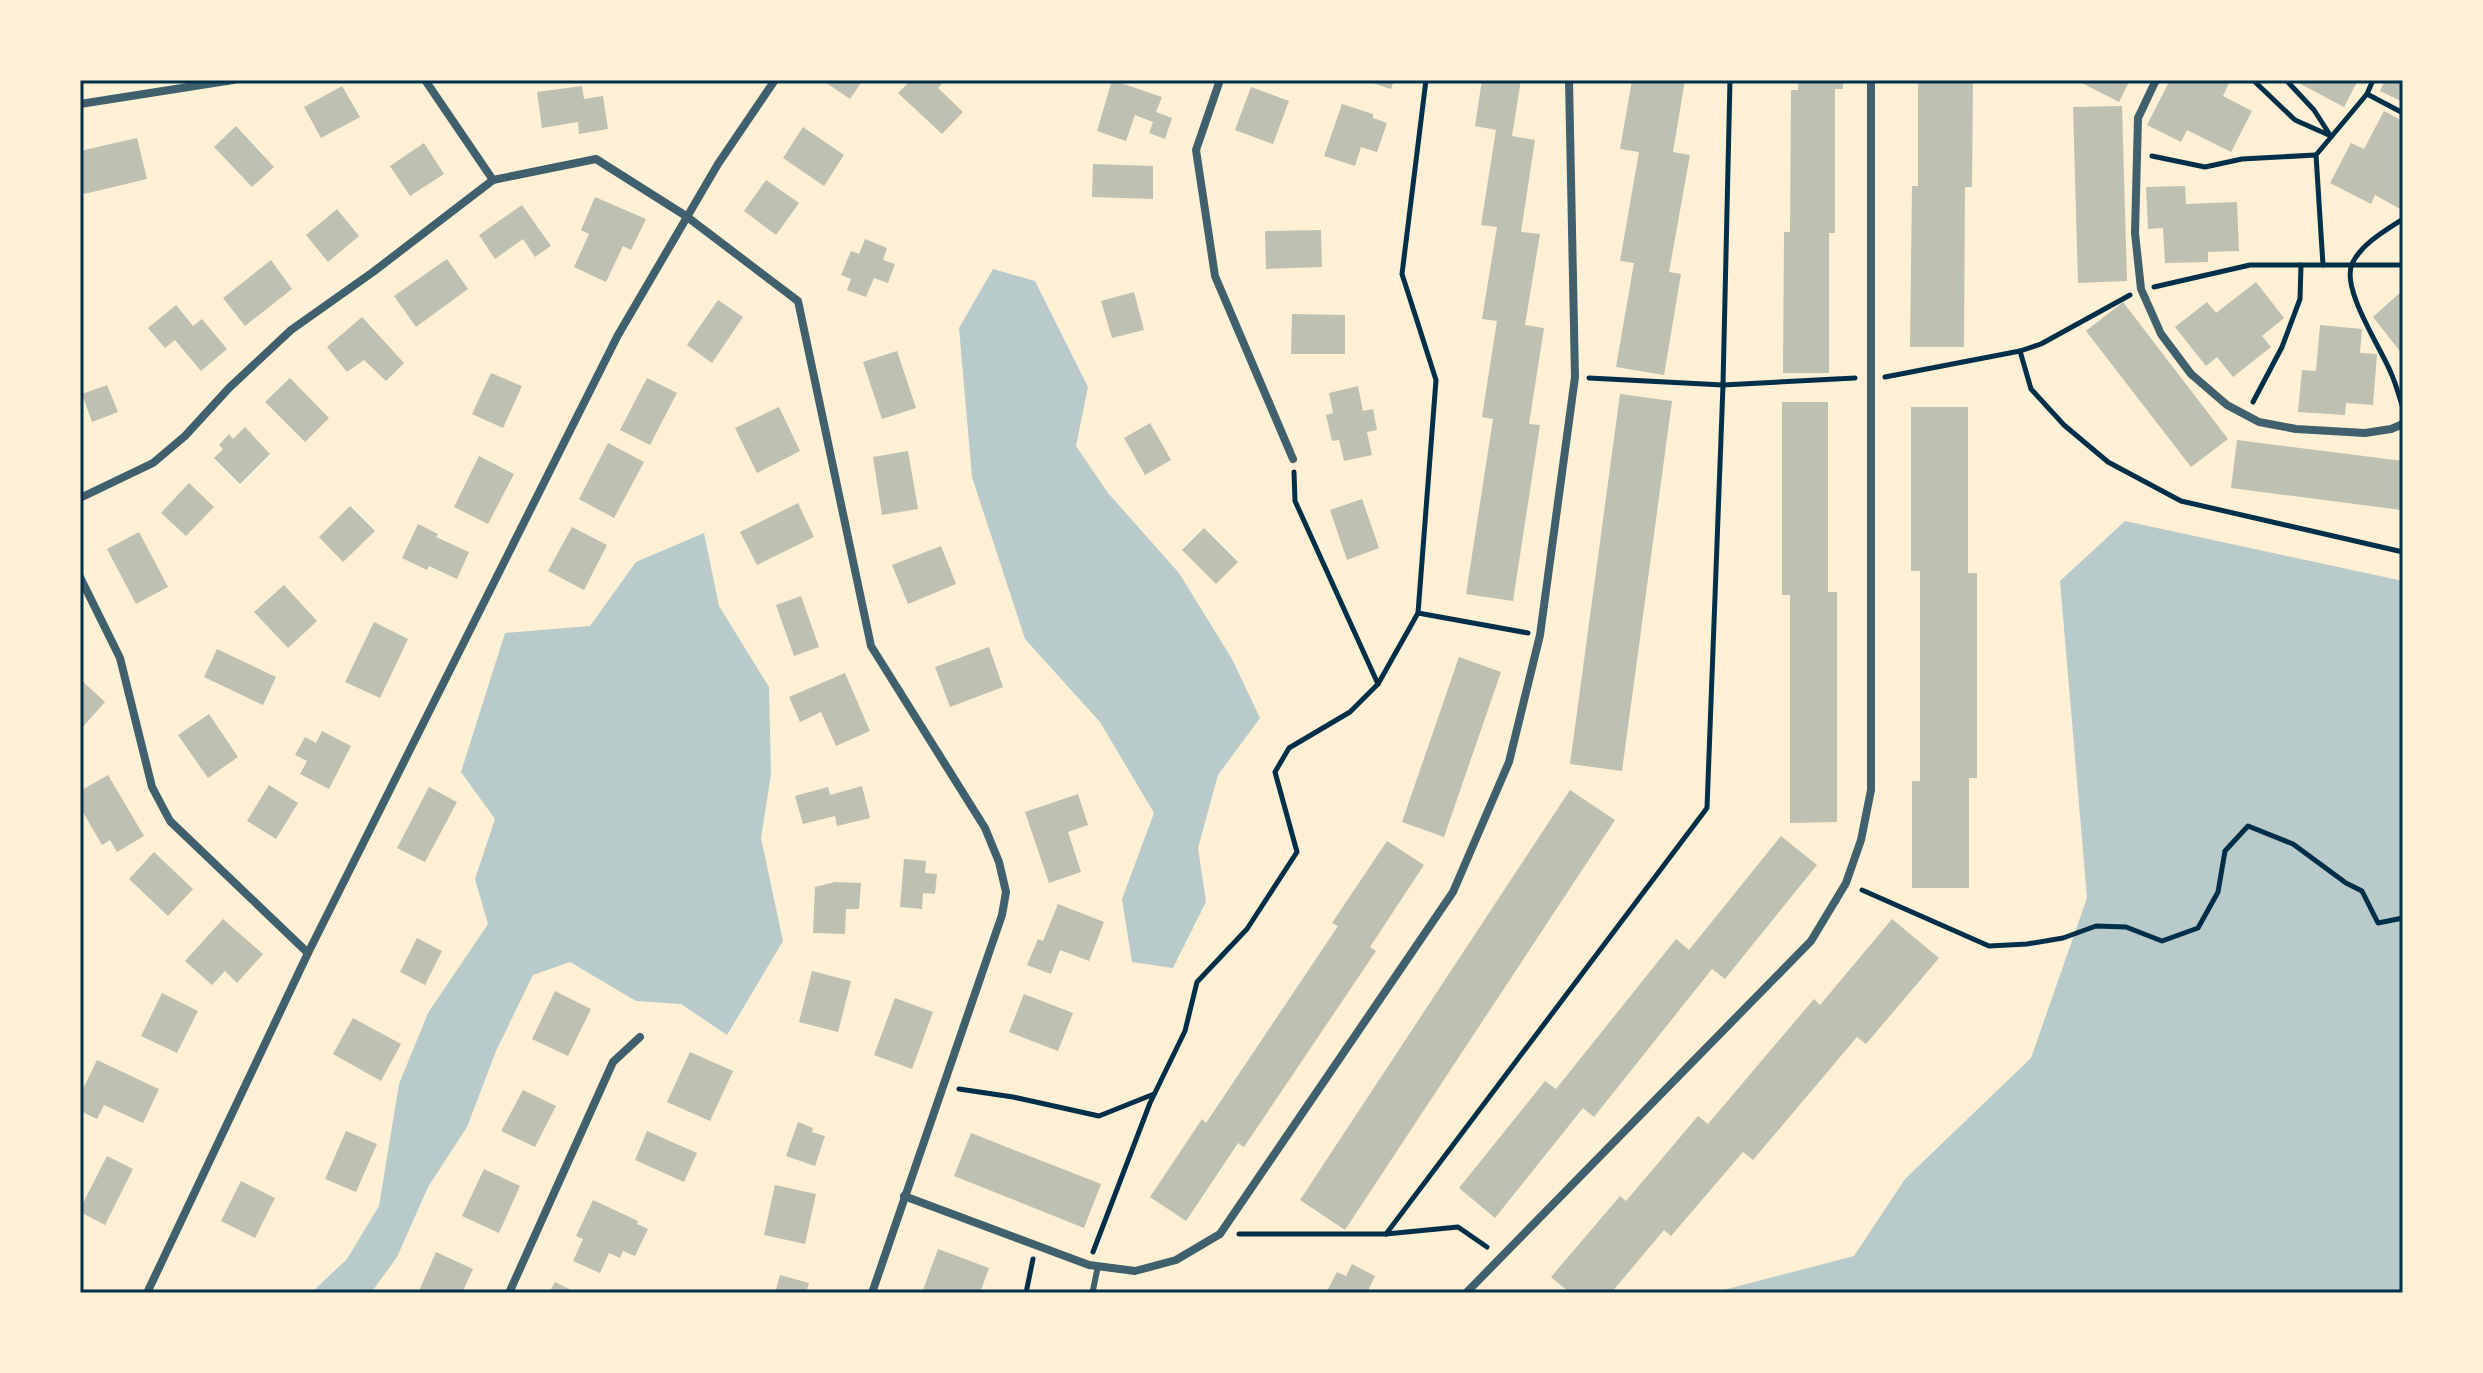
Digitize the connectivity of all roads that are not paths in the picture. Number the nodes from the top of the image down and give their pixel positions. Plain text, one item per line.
1 (233, 80) edge
2 (425, 80) edge
3 (775, 80) edge
4 (1220, 80) edge
5 (1569, 80) edge
6 (1871, 80) edge
7 (2156, 80) edge
8 (80, 104) edge
9 (493, 180) junction
10 (686, 216) junction
11 (2403, 424) edge
12 (1293, 459) road end
13 (80, 498) edge
14 (80, 577) edge
15 (308, 953) junction
16 (640, 1037) dead end
17 (904, 1196) junction
18 (1093, 1265) junction
19 (1093, 1290) dead end
20 (147, 1293) edge
21 (509, 1293) edge
22 (872, 1293) edge
23 (1466, 1293) edge

1 - 8 street
2 - 9 street
3 - 10 street
4 - 12 street
5 - 18 street
6 - 23 street
7 - 11 street
9 - 10 street
9 - 13 street
10 - 15 street
10 - 17 street
14 - 15 street
15 - 20 street
16 - 21 street
17 - 18 street
17 - 22 street
18 - 19 lane

